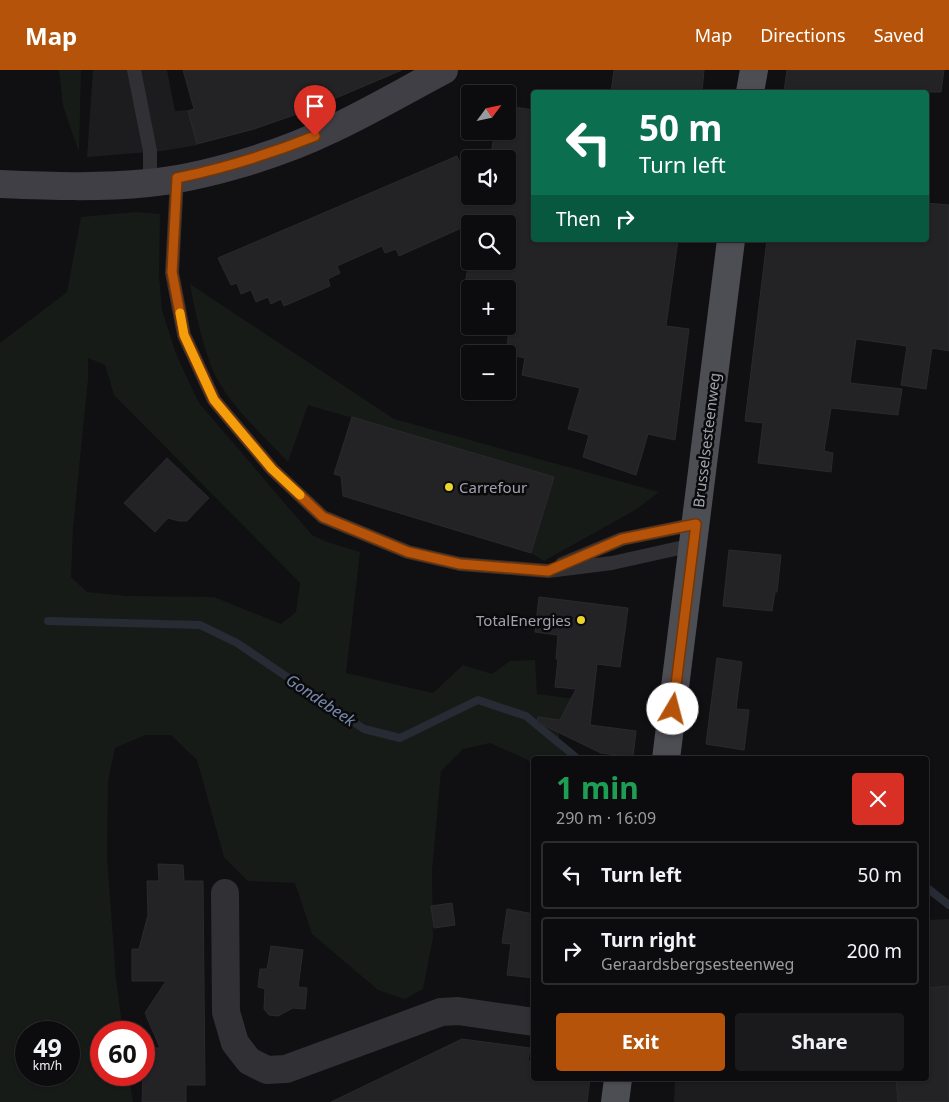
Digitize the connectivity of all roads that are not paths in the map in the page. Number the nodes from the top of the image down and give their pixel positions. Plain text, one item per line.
1 (134, 70) edge
2 (444, 70) edge
3 (754, 70) edge
4 (750, 90) edge
5 (177, 178) junction
6 (150, 183) junction
7 (0, 184) edge
8 (731, 242) edge
9 (695, 534) junction
10 (548, 571) junction
11 (666, 756) edge
12 (225, 893) dead end
13 (531, 1022) edge
14 (618, 1081) edge
15 (615, 1102) edge

1 - 6 lane
2 - 5 main road
3 - 4 main road
5 - 6 main road
5 - 10 lane
6 - 7 main road
8 - 9 main road, Brusselsesteenweg
9 - 10 lane
9 - 10 lane
9 - 11 main road, Brusselsesteenweg
12 - 13 street
14 - 15 main road

